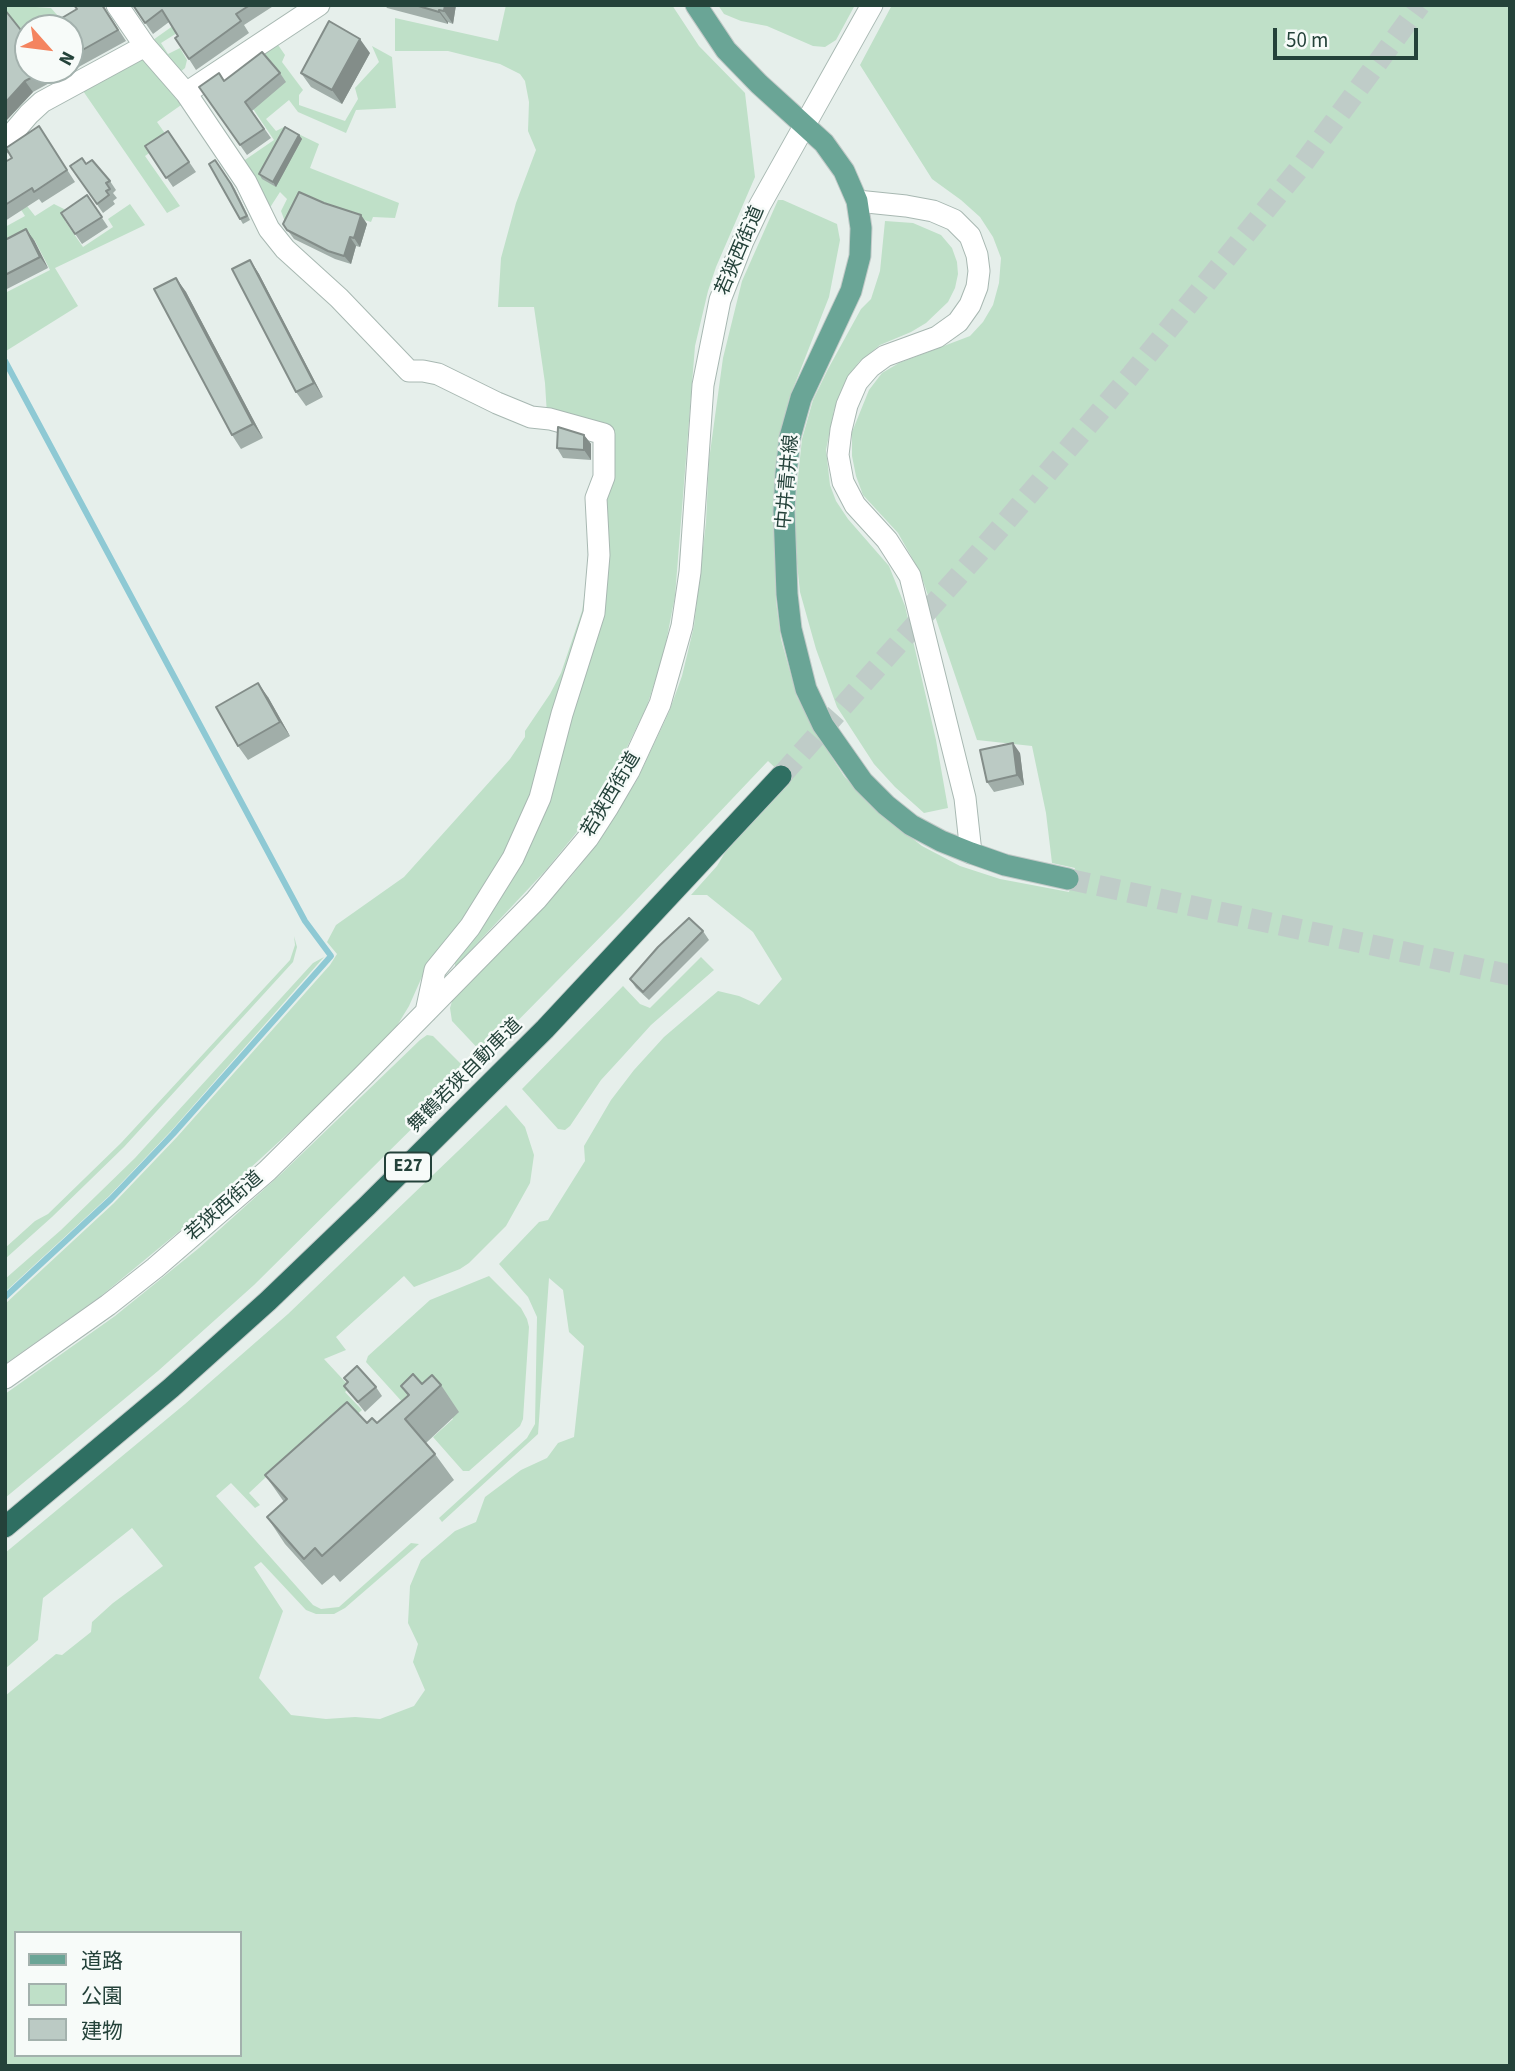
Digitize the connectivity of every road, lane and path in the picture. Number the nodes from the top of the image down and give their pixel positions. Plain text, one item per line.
1 (117, 5) edge
2 (319, 5) edge
3 (696, 5) edge
4 (872, 5) edge
5 (145, 46) junction
6 (186, 93) junction
7 (804, 125) junction
8 (5, 142) edge
9 (857, 201) junction
10 (781, 776) tunnel mouth
11 (971, 853) junction
12 (1069, 879) tunnel mouth
13 (426, 1012) junction
14 (5, 1378) edge
15 (5, 1527) edge

1 - 5 street
2 - 6 street
3 - 7 main road, 中井青井線
4 - 7 street, 若狭西街道
5 - 6 street
5 - 8 street
6 - 13 street
7 - 9 main road, 中井青井線
7 - 13 street, 若狭西街道
9 - 11 main road, 中井青井線
9 - 11 street
10 - 15 highway, 舞鶴若狭自動車道 / E27
11 - 12 main road, 中井青井線
13 - 14 street, 若狭西街道

